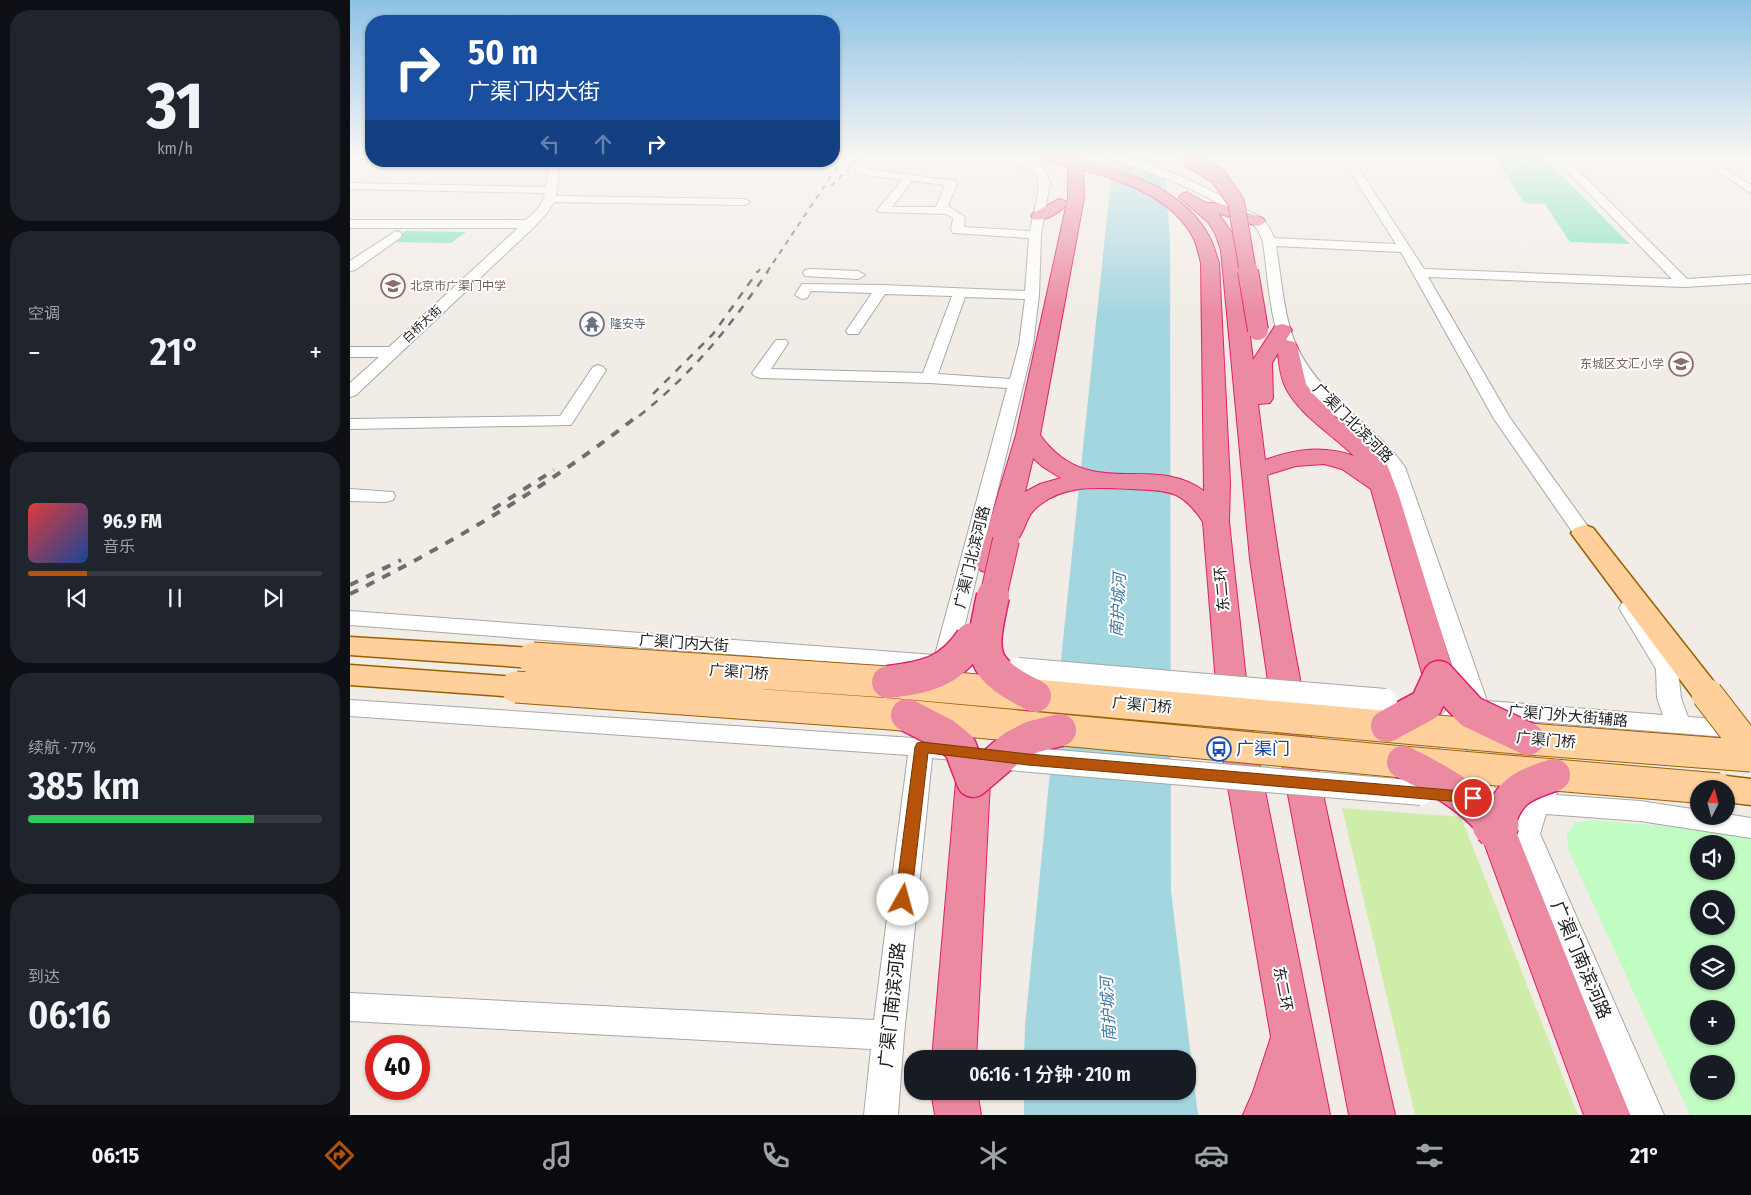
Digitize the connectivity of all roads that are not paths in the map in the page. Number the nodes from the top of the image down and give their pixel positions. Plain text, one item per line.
1 (543, 210) edge
2 (885, 210) edge
3 (1040, 210) edge
4 (1050, 210) edge
5 (1066, 210) edge
6 (1198, 210) edge
7 (1208, 210) edge
8 (1220, 210) edge
9 (1237, 210) edge
10 (1238, 210) edge
11 (1381, 210) edge
12 (1612, 210) edge
13 (949, 211) joint
14 (1039, 216) junction
15 (1257, 221) junction
16 (350, 224) edge
17 (530, 224) junction
18 (396, 235) dead end
19 (1036, 235) junction
20 (1270, 242) junction
21 (1405, 248) junction
22 (350, 267) edge
23 (810, 273) dead end
24 (1419, 273) junction
25 (915, 278) dead end
26 (878, 279) junction
27 (1751, 279) edge
28 (1684, 283) junction
29 (1032, 289) junction
30 (960, 292) junction
31 (802, 295) dead end
32 (1050, 322) junction
33 (853, 331) dead end
34 (1285, 338) junction
35 (781, 343) dead end
36 (1026, 344) junction
37 (350, 352) edge
38 (392, 352) junction
39 (1261, 363) junction
40 (598, 370) dead end
41 (929, 378) junction
42 (1017, 384) junction
43 (350, 392) edge
44 (350, 424) edge
45 (1028, 435) junction
46 (1265, 468) junction
47 (1091, 480) junction
48 (350, 495) edge
49 (386, 496) dead end
50 (1386, 496) junction
51 (1216, 522) junction
52 (1584, 533) junction
53 (1264, 559) junction
54 (350, 618) edge
55 (350, 646) edge
56 (945, 663) junction
57 (1018, 670) joint
58 (350, 675) edge
59 (1439, 678) junction
60 (888, 682) junction
61 (1036, 696) junction
62 (350, 708) edge
63 (1469, 708) junction
64 (1386, 714) junction
65 (907, 716) junction
66 (1679, 725) junction
67 (1060, 730) junction
68 (1751, 730) edge
69 (1528, 739) junction
70 (922, 747) junction
71 (1751, 751) edge
72 (1751, 756) edge
73 (1403, 762) junction
74 (1554, 775) junction
75 (973, 781) junction
76 (1690, 787) edge
77 (1735, 790) edge
78 (1751, 792) edge
79 (1536, 803) junction
80 (1494, 814) junction
81 (1751, 828) edge
82 (350, 1007) edge
83 (888, 1035) junction
84 (1291, 1036) junction
85 (955, 1050) edge
86 (956, 1100) edge
87 (1372, 1111) edge
88 (881, 1115) edge
89 (958, 1115) edge
90 (1266, 1115) edge
91 (1307, 1115) edge
92 (1607, 1115) edge
93 (1647, 1115) edge

1 - 17 street, 白桥大街
2 - 13 street
3 - 14 street, 广渠门北滨河路
4 - 14 highway
5 - 32 highway
6 - 51 highway, 东二环
7 - 53 highway, 东二环
8 - 15 highway
9 - 39 highway, bridge
10 - 15 street, 广渠门北滨河路
11 - 21 street
12 - 28 street
13 - 19 street
14 - 19 street, 广渠门北滨河路
15 - 20 street, 广渠门北滨河路
16 - 17 street
17 - 38 street, 白桥大街
18 - 22 street
19 - 29 street, 广渠门北滨河路
20 - 21 street
20 - 34 street, 广渠门北滨河路
21 - 24 street
23 - 26 street
24 - 28 street
24 - 52 street
25 - 29 street
26 - 30 street
26 - 31 street
26 - 33 street
27 - 28 street
29 - 30 street
29 - 36 street, 广渠门北滨河路
30 - 41 street
32 - 36 highway
32 - 45 highway
34 - 39 highway
34 - 50 highway
34 - 63 street, 广渠门北滨河路
35 - 41 street
36 - 42 street, 广渠门北滨河路
37 - 38 street
38 - 43 street, 白桥大街
39 - 46 highway
40 - 44 street
41 - 42 street
42 - 56 street, 广渠门北滨河路
45 - 47 highway
45 - 60 highway, bridge
46 - 50 highway
46 - 53 highway
47 - 51 highway
47 - 61 highway, bridge
48 - 49 street
50 - 59 highway
51 - 84 highway, 东二环
52 - 66 street
52 - 71 main road, bridge
53 - 87 highway, 东二环
54 - 56 street, 广渠门内大街
55 - 60 main road, 广渠门桥, bridge
56 - 57 street, 广渠门内大街
56 - 70 street, 广渠门北滨河路
57 - 64 street, 广渠门桥, bridge
58 - 65 main road, 广渠门桥, bridge
59 - 64 highway, bridge
59 - 69 highway, bridge
60 - 61 main road, 广渠门桥, bridge
61 - 64 main road, 广渠门桥, bridge
62 - 70 street
63 - 64 street, 广渠门外大街辅路
63 - 66 street, 广渠门外大街辅路
63 - 79 street, 广渠门南滨河路
63 - 80 street
64 - 69 main road, 广渠门桥, bridge
65 - 67 main road, 广渠门桥, bridge
65 - 75 highway, bridge
66 - 68 street, 广渠门外大街辅路
67 - 73 main road, 广渠门桥, bridge
67 - 75 highway, bridge
69 - 72 main road, 广渠门桥, bridge
70 - 80 street, bridge
70 - 83 street, 广渠门南滨河路
73 - 74 main road, 广渠门桥, bridge
73 - 80 highway, bridge
74 - 76 main road, 广渠门桥, bridge
74 - 80 highway, bridge
75 - 85 highway
77 - 78 main road
79 - 80 street
79 - 81 street
79 - 93 street, 广渠门南滨河路
80 - 92 highway
82 - 83 street
83 - 88 street, 广渠门南滨河路
84 - 90 highway
84 - 91 highway, 东二环
86 - 89 highway

